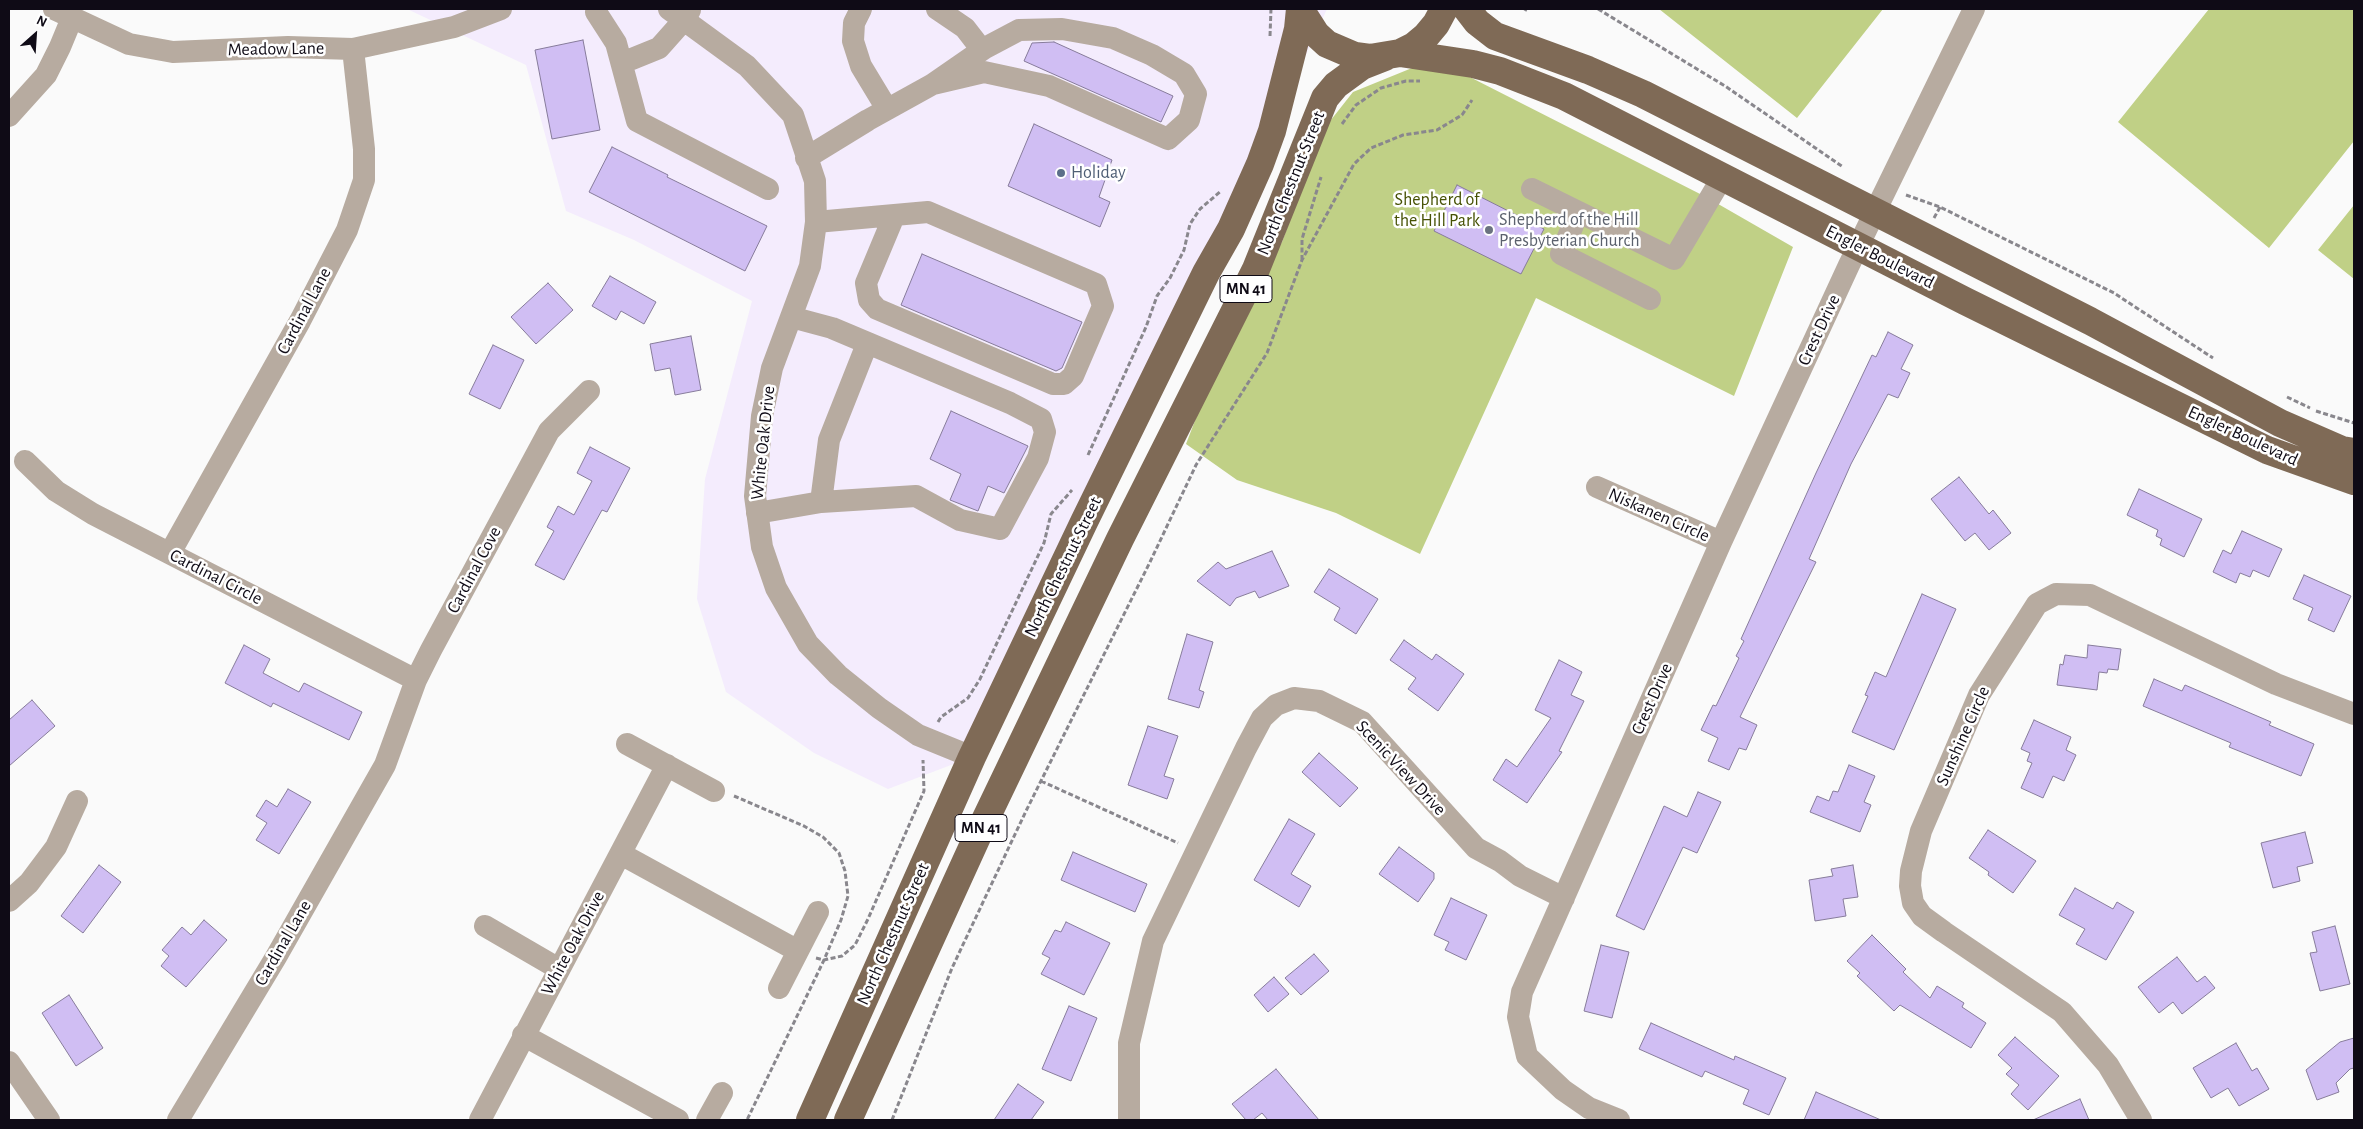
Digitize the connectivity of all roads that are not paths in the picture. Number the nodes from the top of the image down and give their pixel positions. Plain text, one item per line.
1 (501, 9) edge
2 (861, 9) edge
3 (937, 9) edge
4 (1300, 9) edge
5 (1444, 9) edge
6 (1467, 9) edge
7 (1974, 9) edge
8 (596, 12) dead end
9 (63, 13) edge
10 (681, 13) edge
11 (353, 49) junction
12 (982, 50) junction
13 (1393, 55) junction
14 (622, 63) junction
15 (933, 84) junction
16 (887, 109) junction
17 (9, 116) edge
18 (806, 158) junction
19 (1723, 176) junction
20 (768, 189) dead end
21 (1532, 189) dead end
22 (1881, 200) junction
23 (1578, 213) junction
24 (894, 216) junction
25 (816, 222) junction
26 (1859, 245) junction
27 (1650, 300) dead end
28 (791, 317) junction
29 (867, 344) junction
30 (588, 391) dead end
31 (2354, 452) edge
32 (25, 461) dead end
33 (2354, 481) edge
34 (1597, 487) dead end
35 (821, 502) junction
36 (758, 513) junction
37 (1721, 542) junction
38 (170, 553) junction
39 (416, 680) junction
40 (2354, 714) edge
41 (627, 744) dead end
42 (972, 757) junction
43 (385, 765) joint
44 (667, 765) junction
45 (714, 791) dead end
46 (77, 801) dead end
47 (621, 854) junction
48 (1564, 898) junction
49 (9, 901) edge
50 (818, 912) dead end
51 (485, 926) dead end
52 (798, 951) junction
53 (559, 969) junction
54 (779, 988) dead end
55 (523, 1035) junction
56 (9, 1062) edge
57 (722, 1093) dead end
58 (49, 1120) edge
59 (178, 1120) edge
60 (480, 1120) edge
61 (678, 1120) edge
62 (707, 1120) edge
63 (810, 1120) edge
64 (848, 1120) edge
65 (1129, 1120) edge
66 (1619, 1120) edge
67 (2141, 1120) edge

1 - 11 street, Meadow Lane
2 - 16 street
3 - 12 street
4 - 13 main road, MN 41
4 - 42 main road, North Chestnut Street / MN 41
5 - 13 main road, MN 41
6 - 22 main road, Engler Boulevard
7 - 22 street, Crest Drive
8 - 14 street
9 - 11 street, Meadow Lane
9 - 17 street
10 - 14 street
10 - 18 street, White Oak Drive
11 - 38 street, Cardinal Lane
12 - 15 street
12 - 15 street
13 - 19 main road, Engler Boulevard
13 - 64 main road, North Chestnut Street / MN 41
14 - 20 street
15 - 16 street
16 - 18 street
18 - 25 street, White Oak Drive
19 - 23 street
19 - 26 main road, Engler Boulevard
21 - 23 street
22 - 26 street, Crest Drive
22 - 31 main road, Engler Boulevard
23 - 27 street
24 - 24 street
24 - 25 street
25 - 28 street, White Oak Drive
26 - 33 main road, Engler Boulevard
26 - 37 street, Crest Drive
28 - 29 street
28 - 36 street, White Oak Drive
29 - 35 street
29 - 35 street
30 - 39 street, Cardinal Cove
32 - 38 street, Cardinal Circle
34 - 37 street, Niskanen Circle
35 - 36 street
36 - 42 street, White Oak Drive
37 - 48 street, Crest Drive
38 - 39 street, Cardinal Circle
39 - 43 street, Cardinal Cove
40 - 67 street, Sunshine Circle
41 - 44 street
42 - 63 main road, North Chestnut Street / MN 41
43 - 59 street, Cardinal Lane
44 - 45 street
44 - 47 street, White Oak Drive
46 - 49 street
47 - 52 street
47 - 53 street, White Oak Drive
48 - 65 street, Scenic View Drive
48 - 66 street, Crest Drive
50 - 52 street
51 - 53 street
52 - 54 street
53 - 55 street, White Oak Drive
55 - 60 street, White Oak Drive
55 - 61 street
56 - 58 street
57 - 62 street

